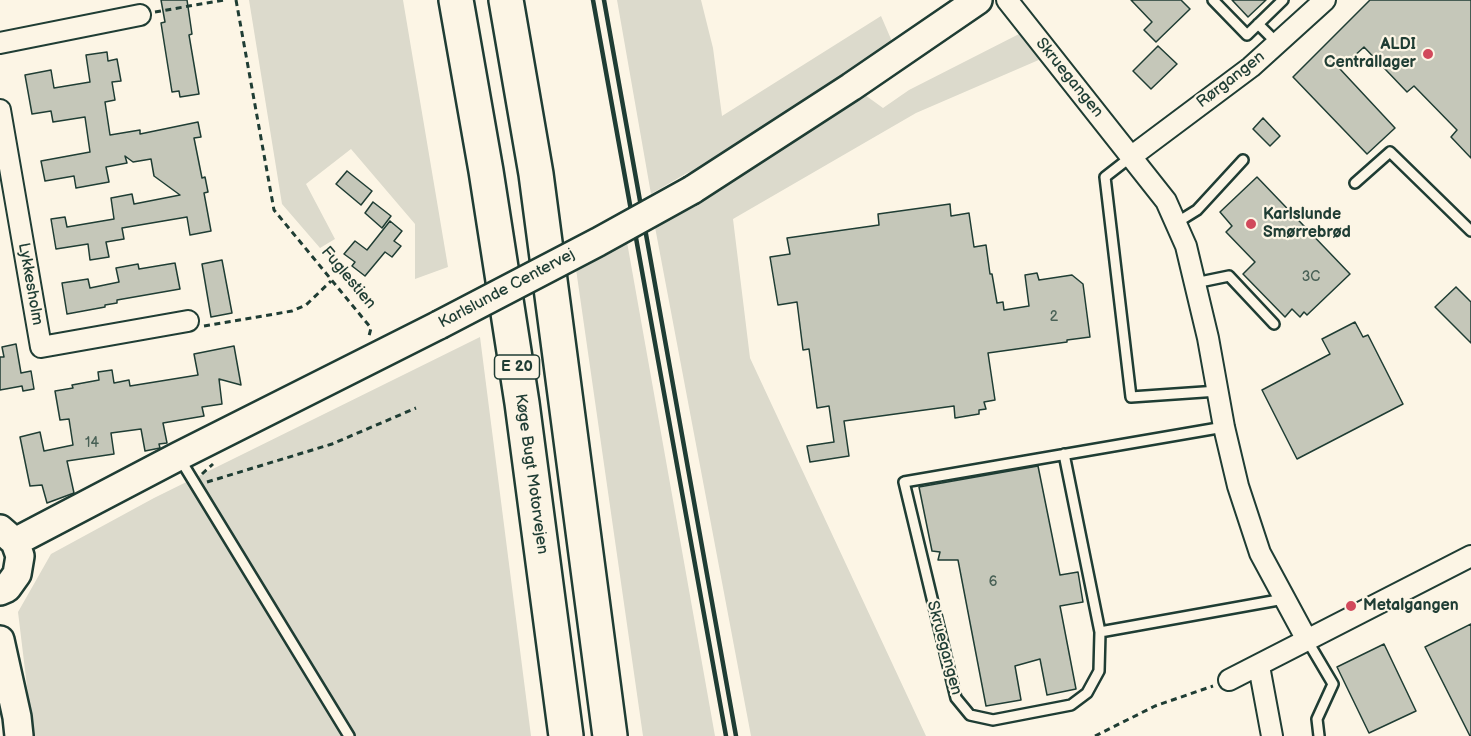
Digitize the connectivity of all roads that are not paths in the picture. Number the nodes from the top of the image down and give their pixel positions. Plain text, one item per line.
1 (456, 0) edge
2 (506, 0) edge
3 (978, 0) edge
4 (1007, 0) edge
5 (1213, 0) edge
6 (1283, 0) edge
7 (1325, 0) edge
8 (140, 15) road end
9 (1258, 24) junction
10 (0, 43) edge
11 (1277, 43) junction
12 (0, 110) edge
13 (1132, 156) junction
14 (1243, 160) dead end
15 (1355, 183) dead end
16 (1176, 223) junction
17 (1471, 231) edge
18 (1195, 283) junction
19 (188, 321) road end
20 (1274, 324) dead end
21 (1218, 391) junction
22 (1224, 427) junction
23 (1064, 454) junction
24 (179, 456) junction
25 (7, 535) edge
26 (1471, 556) edge
27 (0, 591) edge
28 (1284, 599) junction
29 (1100, 632) junction
30 (0, 640) edge
31 (1307, 640) junction
32 (1259, 666) junction
33 (1229, 680) road end
34 (20, 736) edge
35 (349, 736) edge
36 (566, 736) edge
37 (610, 736) edge
38 (1272, 736) edge
39 (1319, 736) edge

1 - 36 highway, Køge Bugt Motorvejen / E 20
2 - 37 highway, E 20
3 - 24 street, Karlslunde Centervej, bridge
4 - 13 street, Skruegangen
5 - 9 lane
6 - 9 lane
7 - 11 street, Rørgangen
8 - 10 street
9 - 11 lane
11 - 13 street, Rørgangen
12 - 19 street, Lykkesholm
13 - 16 street, Skruegangen
13 - 21 lane
14 - 16 lane
15 - 17 lane
16 - 18 street, Skruegangen
18 - 20 lane
18 - 21 street, Skruegangen
21 - 22 street, Skruegangen
22 - 23 lane, Skruegangen
22 - 28 street, Skruegangen
23 - 29 lane, Skruegangen
23 - 29 lane, Skruegangen
24 - 25 street, Karlslunde Centervej
24 - 35 lane
25 - 27 street
26 - 31 street
28 - 29 lane
28 - 31 street, Skruegangen
30 - 34 street
31 - 32 street
31 - 39 lane
32 - 33 street
32 - 38 street

